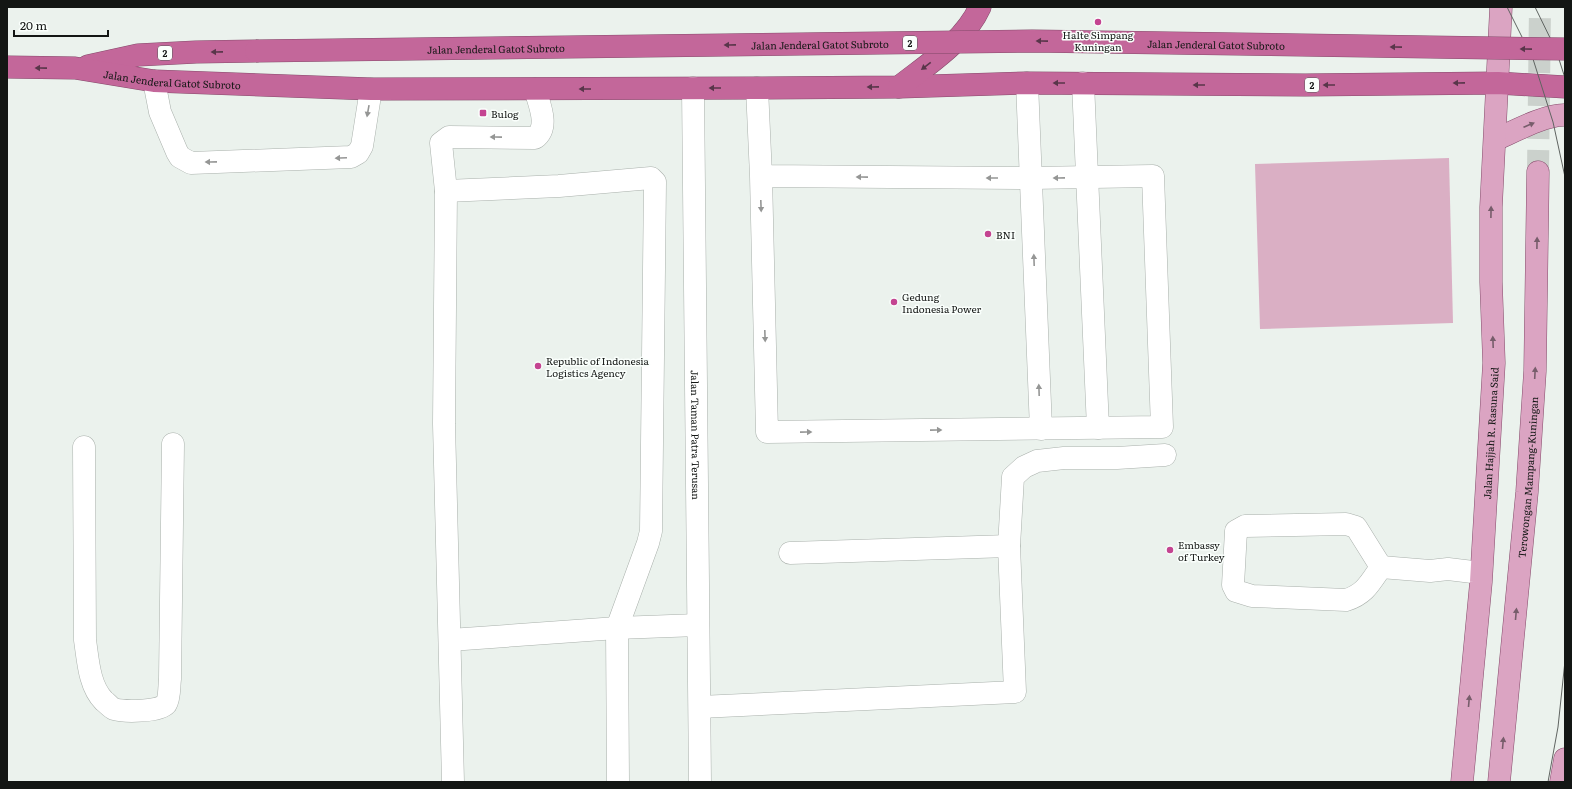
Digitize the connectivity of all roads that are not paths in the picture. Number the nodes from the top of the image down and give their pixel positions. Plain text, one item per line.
1 (980, 7) edge
2 (1501, 7) edge
3 (1565, 49) edge
4 (7, 67) edge
5 (75, 68) junction
6 (154, 81) junction
7 (1027, 83) junction
8 (1082, 83) junction
9 (1498, 83) junction
10 (1565, 86) edge
11 (899, 87) junction
12 (693, 88) junction
13 (757, 88) junction
14 (371, 89) junction
15 (535, 89) junction
16 (1565, 115) edge
17 (1495, 140) junction
18 (1538, 172) tunnel mouth
19 (761, 176) junction
20 (1087, 177) junction
21 (1031, 178) junction
22 (446, 191) junction
23 (1098, 428) junction
24 (1041, 429) junction
25 (173, 444) dead end
26 (84, 447) dead end
27 (1165, 455) dead end
28 (1009, 546) junction
29 (790, 553) dead end
30 (1381, 567) junction
31 (1481, 578) junction
32 (698, 625) junction
33 (617, 628) junction
34 (450, 640) junction
35 (700, 707) junction
36 (1565, 759) edge
37 (453, 782) edge
38 (618, 782) edge
39 (700, 782) edge
40 (1462, 782) edge
41 (1500, 782) edge
42 (1561, 782) edge

1 -> 11 highway
2 - 9 main road, Jalan Hajjah R. Rasuna Said
3 -> 5 highway, Jalan Jenderal Gatot Subroto / 2, bridge
5 -> 4 highway, Jalan Jenderal Gatot Subroto / 2
5 - 6 highway, Jalan Jenderal Gatot Subroto / 2
6 - 14 highway, Jalan Jenderal Gatot Subroto / 2
14 -> 6 street
8 -> 7 highway, Jalan Jenderal Gatot Subroto / 2
7 - 11 highway, Jalan Jenderal Gatot Subroto / 2
7 - 21 street
9 -> 8 highway, Jalan Jenderal Gatot Subroto / 2
8 - 20 street
9 - 10 highway, Jalan Jenderal Gatot Subroto / 2
9 - 17 main road, Jalan Hajjah R. Rasuna Said
11 -> 13 highway, Jalan Jenderal Gatot Subroto / 2
13 -> 12 highway, Jalan Jenderal Gatot Subroto / 2
12 -> 15 highway, Jalan Jenderal Gatot Subroto / 2
12 - 32 street, Jalan Taman Patra Terusan
13 - 19 street
14 - 15 highway, Jalan Jenderal Gatot Subroto / 2
15 -> 22 street
17 -> 16 main road
31 -> 17 main road, Jalan Hajjah R. Rasuna Said
41 -> 18 main road, Terowongan Mampang-Kuningan
21 -> 19 street
19 -> 24 street
20 -> 21 street
20 - 23 street
20 - 23 street
24 -> 21 street
22 - 33 street
22 - 34 street
23 - 24 street
25 - 26 street
27 - 28 street
28 - 29 street
28 - 35 street
30 - 30 street
30 - 31 street
40 -> 31 main road, Jalan Hajjah R. Rasuna Said
32 - 33 street
32 - 35 street, Jalan Taman Patra Terusan
33 - 34 street
33 - 38 street
34 - 37 street
35 - 39 street, Jalan Taman Patra Terusan
36 - 42 main road

